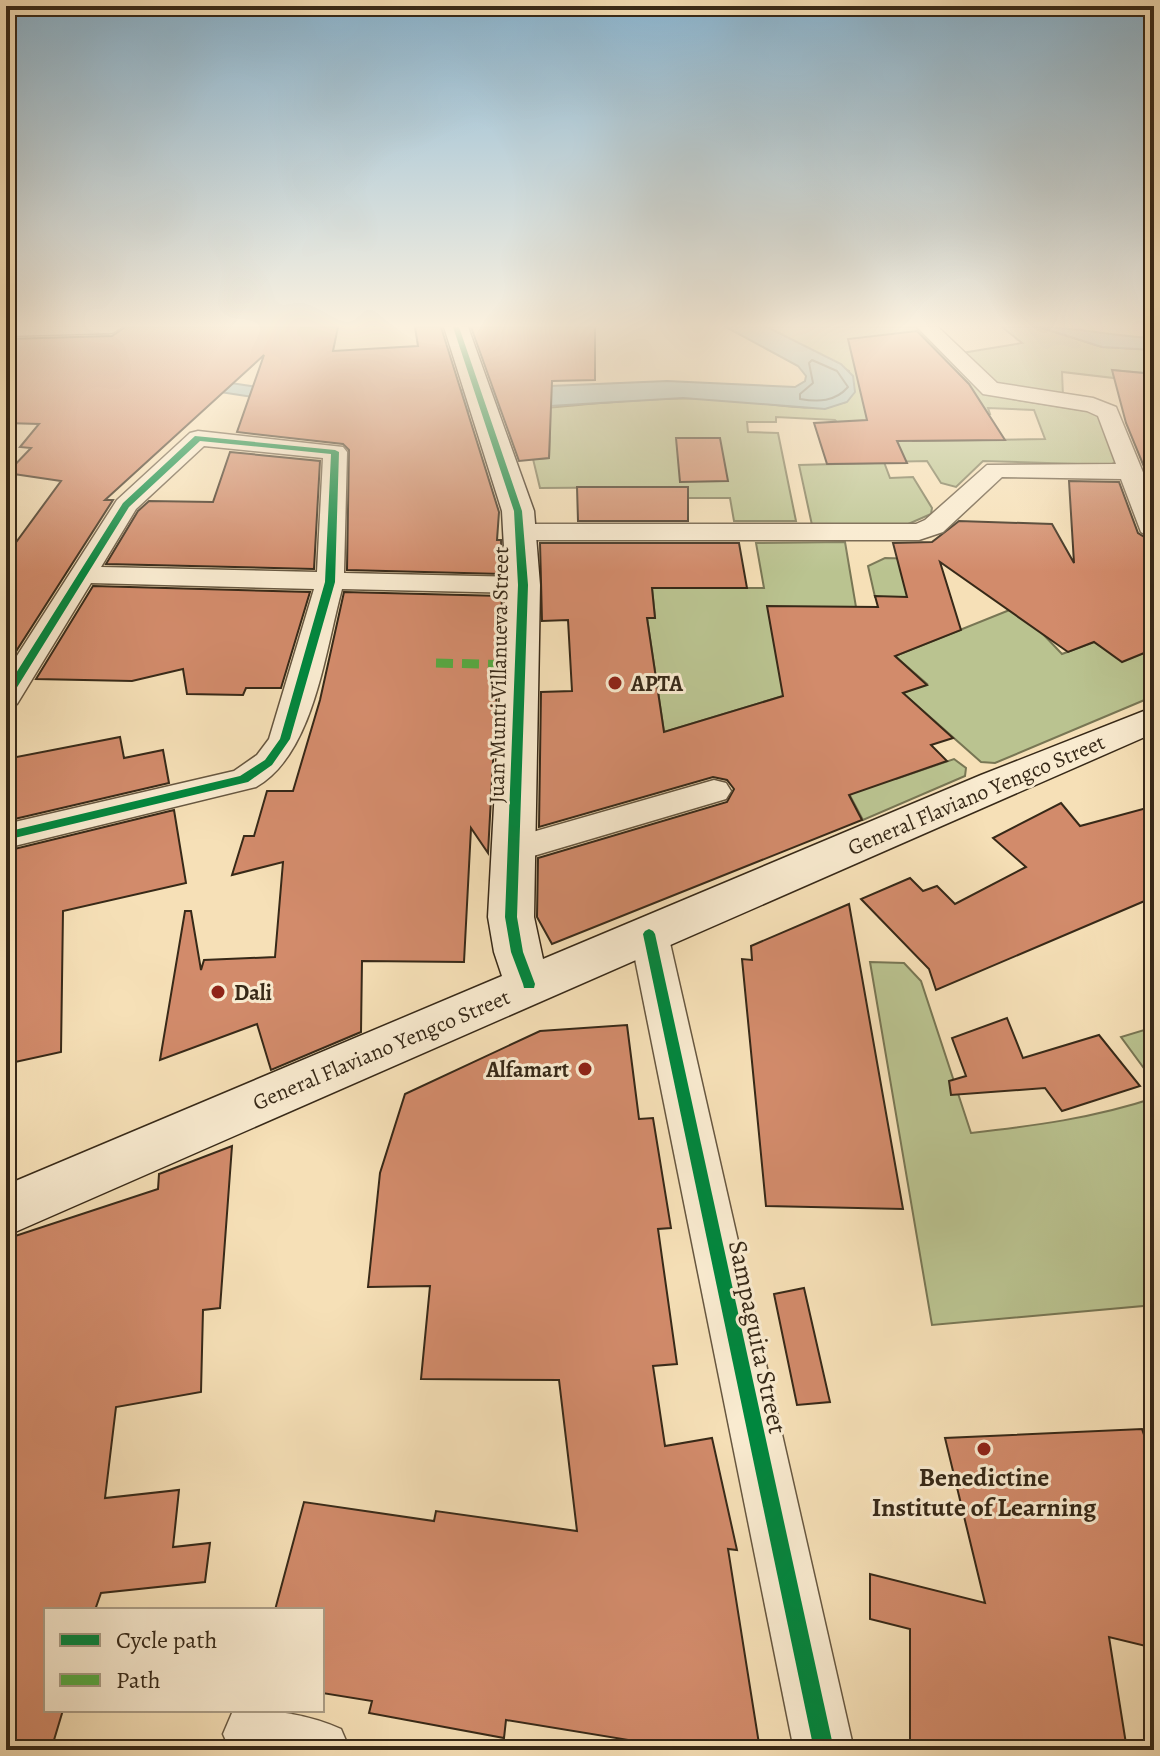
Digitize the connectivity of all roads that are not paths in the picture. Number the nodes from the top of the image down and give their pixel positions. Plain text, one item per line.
1 (486, 409) edge
2 (1101, 409) edge
3 (1132, 472) junction
4 (521, 532) junction
5 (1154, 532) edge
6 (81, 575) junction
7 (330, 582) junction
8 (523, 585) junction
9 (6, 697) edge
10 (1154, 719) edge
11 (714, 791) dead end
12 (6, 836) edge
13 (513, 850) junction
14 (649, 934) junction
15 (529, 984) junction
16 (6, 1211) edge
17 (253, 1734) dead end
18 (320, 1750) edge
19 (824, 1750) edge

1 - 4 street, Juan Munti Villanueva Street
2 - 3 street
3 - 4 street
3 - 5 street
4 - 8 street, Juan Munti Villanueva Street
6 - 7 street
6 - 7 street
6 - 9 street
7 - 8 street
7 - 12 street
8 - 13 street, Juan Munti Villanueva Street
10 - 14 street, General Flaviano Yengco Street
11 - 13 street
13 - 15 street, Juan Munti Villanueva Street
14 - 15 street, General Flaviano Yengco Street
14 - 19 street, Sampaguita Street
15 - 16 street, General Flaviano Yengco Street
17 - 18 street

